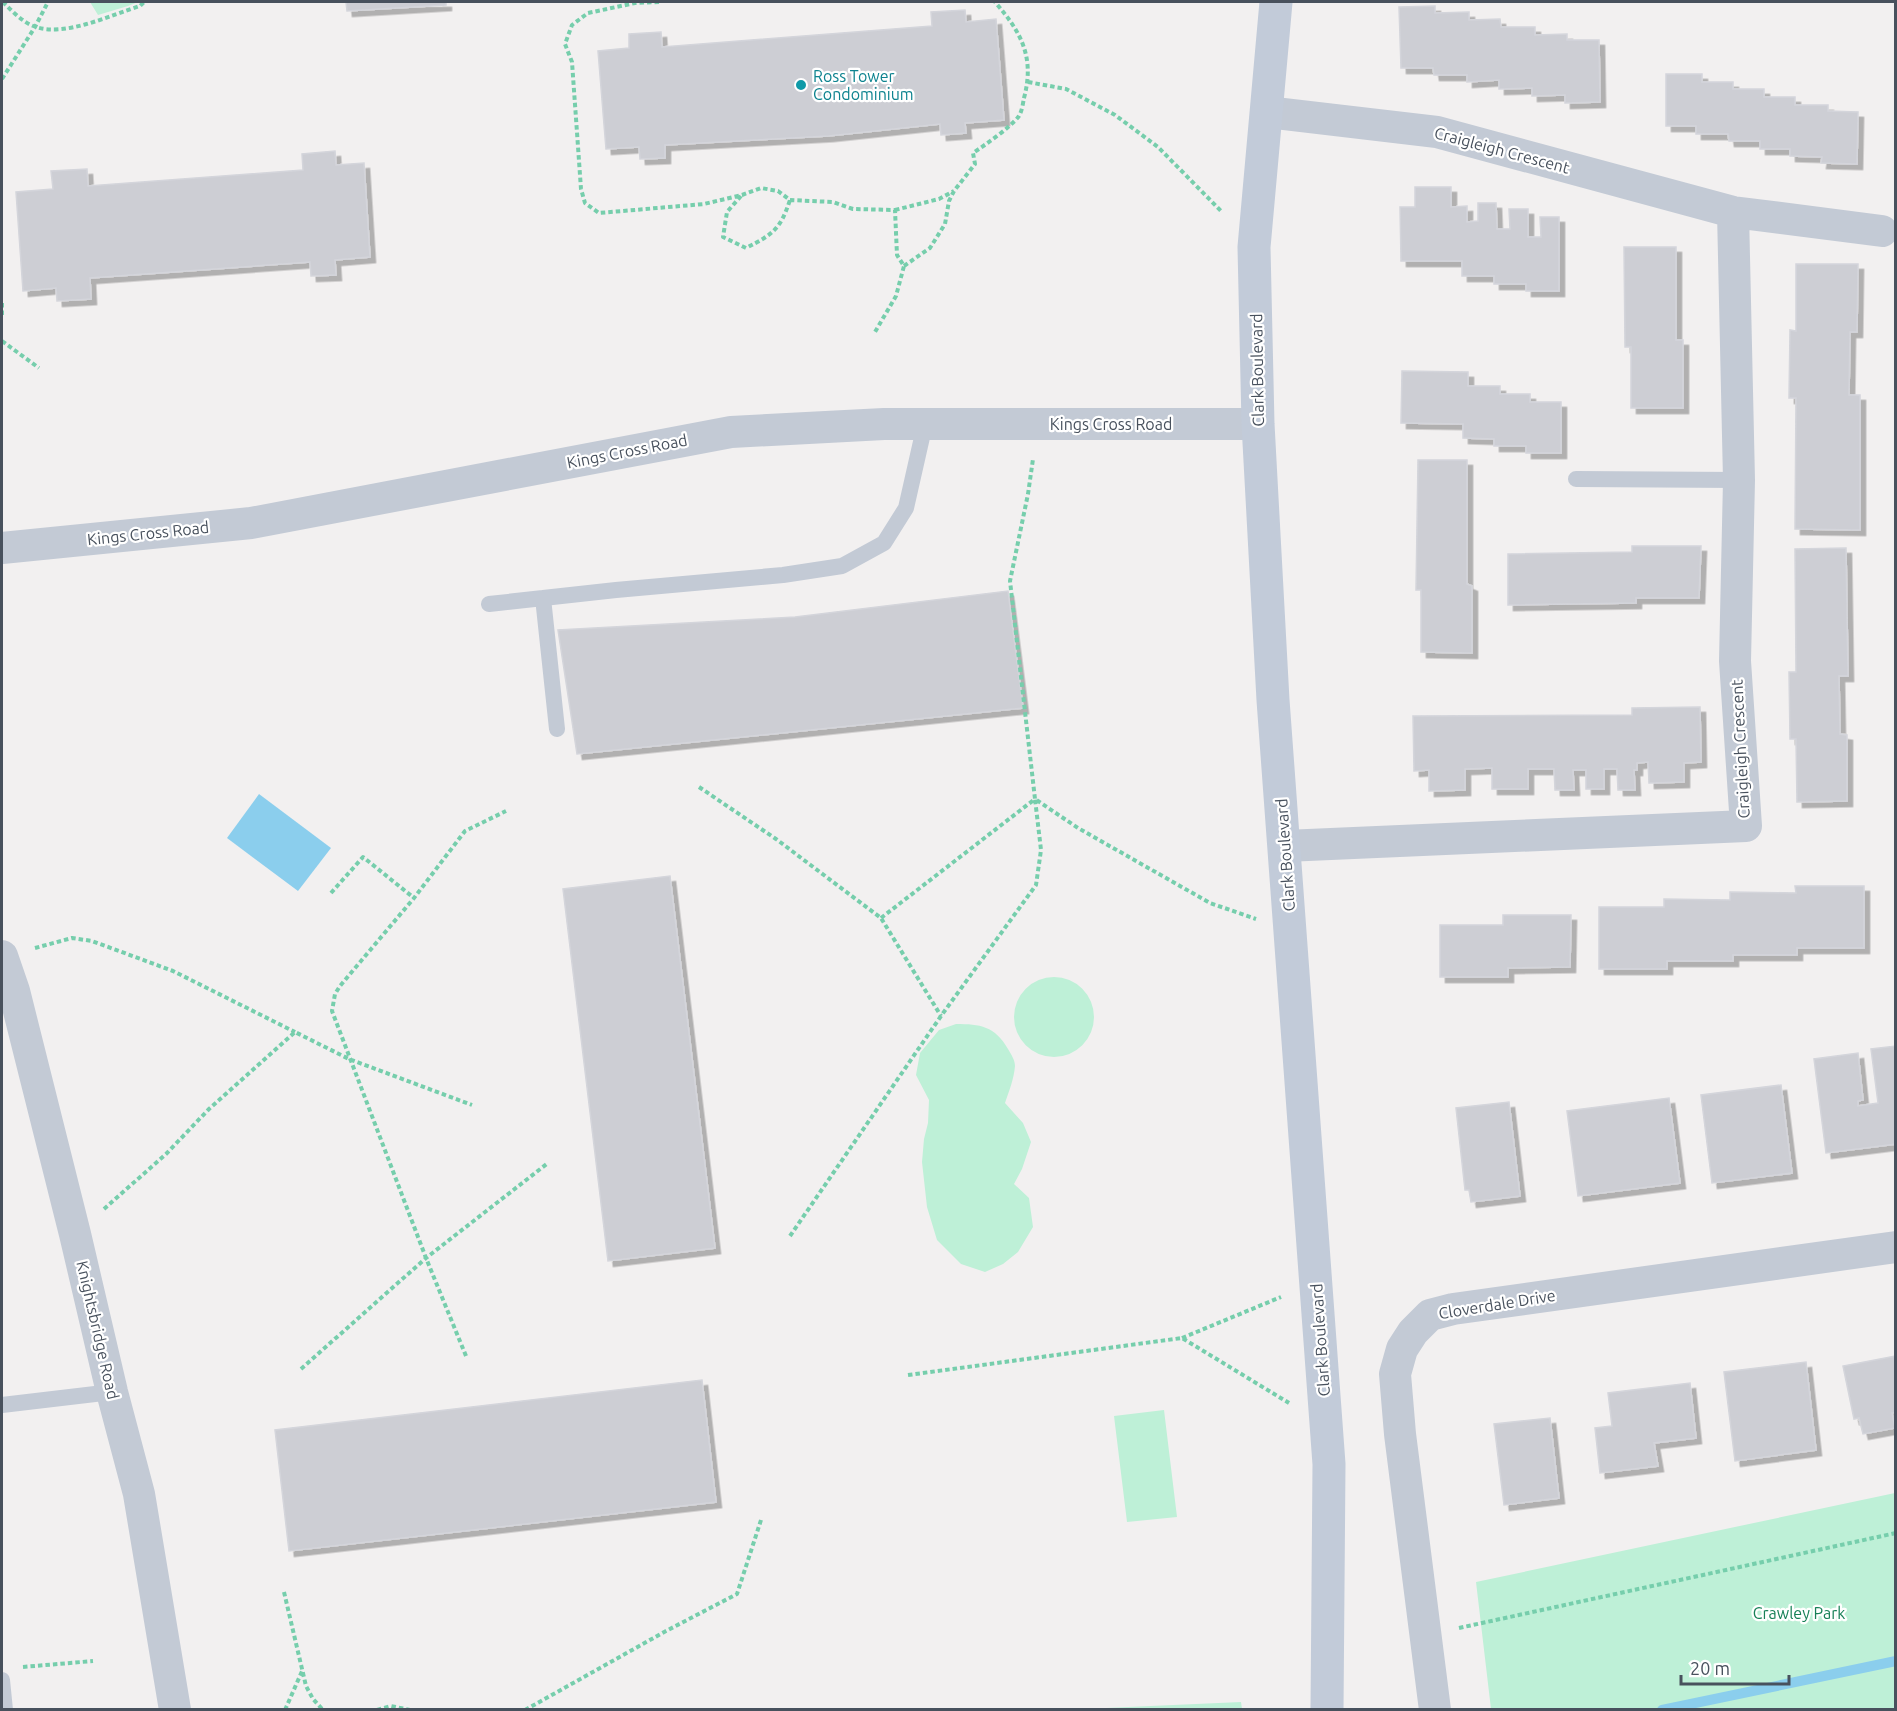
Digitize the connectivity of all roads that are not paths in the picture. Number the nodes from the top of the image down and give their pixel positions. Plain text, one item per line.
1 (1276, 2) edge
2 (1266, 112) junction
3 (1733, 212) junction
4 (1882, 231) dead end
5 (925, 424) junction
6 (1258, 424) junction
7 (1576, 479) dead end
8 (1738, 480) junction
9 (2, 548) edge
10 (543, 598) junction
11 (489, 604) dead end
12 (557, 729) dead end
13 (1285, 846) junction
14 (2, 957) edge
15 (1896, 1247) edge
16 (112, 1392) junction
17 (2, 1405) edge
18 (2, 1680) edge
19 (5, 1710) edge
20 (175, 1710) edge
21 (1327, 1710) edge
22 (1435, 1710) edge

1 - 2 street, Clark Boulevard
2 - 3 street, Craigleigh Crescent
2 - 6 street, Clark Boulevard
3 - 4 street, Craigleigh Crescent
3 - 8 street, Craigleigh Crescent
5 - 6 street, Kings Cross Road
5 - 9 street, Kings Cross Road
5 - 10 lane
6 - 13 street, Clark Boulevard
7 - 8 lane
8 - 13 street, Craigleigh Crescent
10 - 11 lane
10 - 12 lane
13 - 21 street, Clark Boulevard
14 - 16 street, Knightsbridge Road
15 - 22 street, Cloverdale Drive
16 - 17 lane
16 - 20 street, Knightsbridge Road
18 - 19 lane

